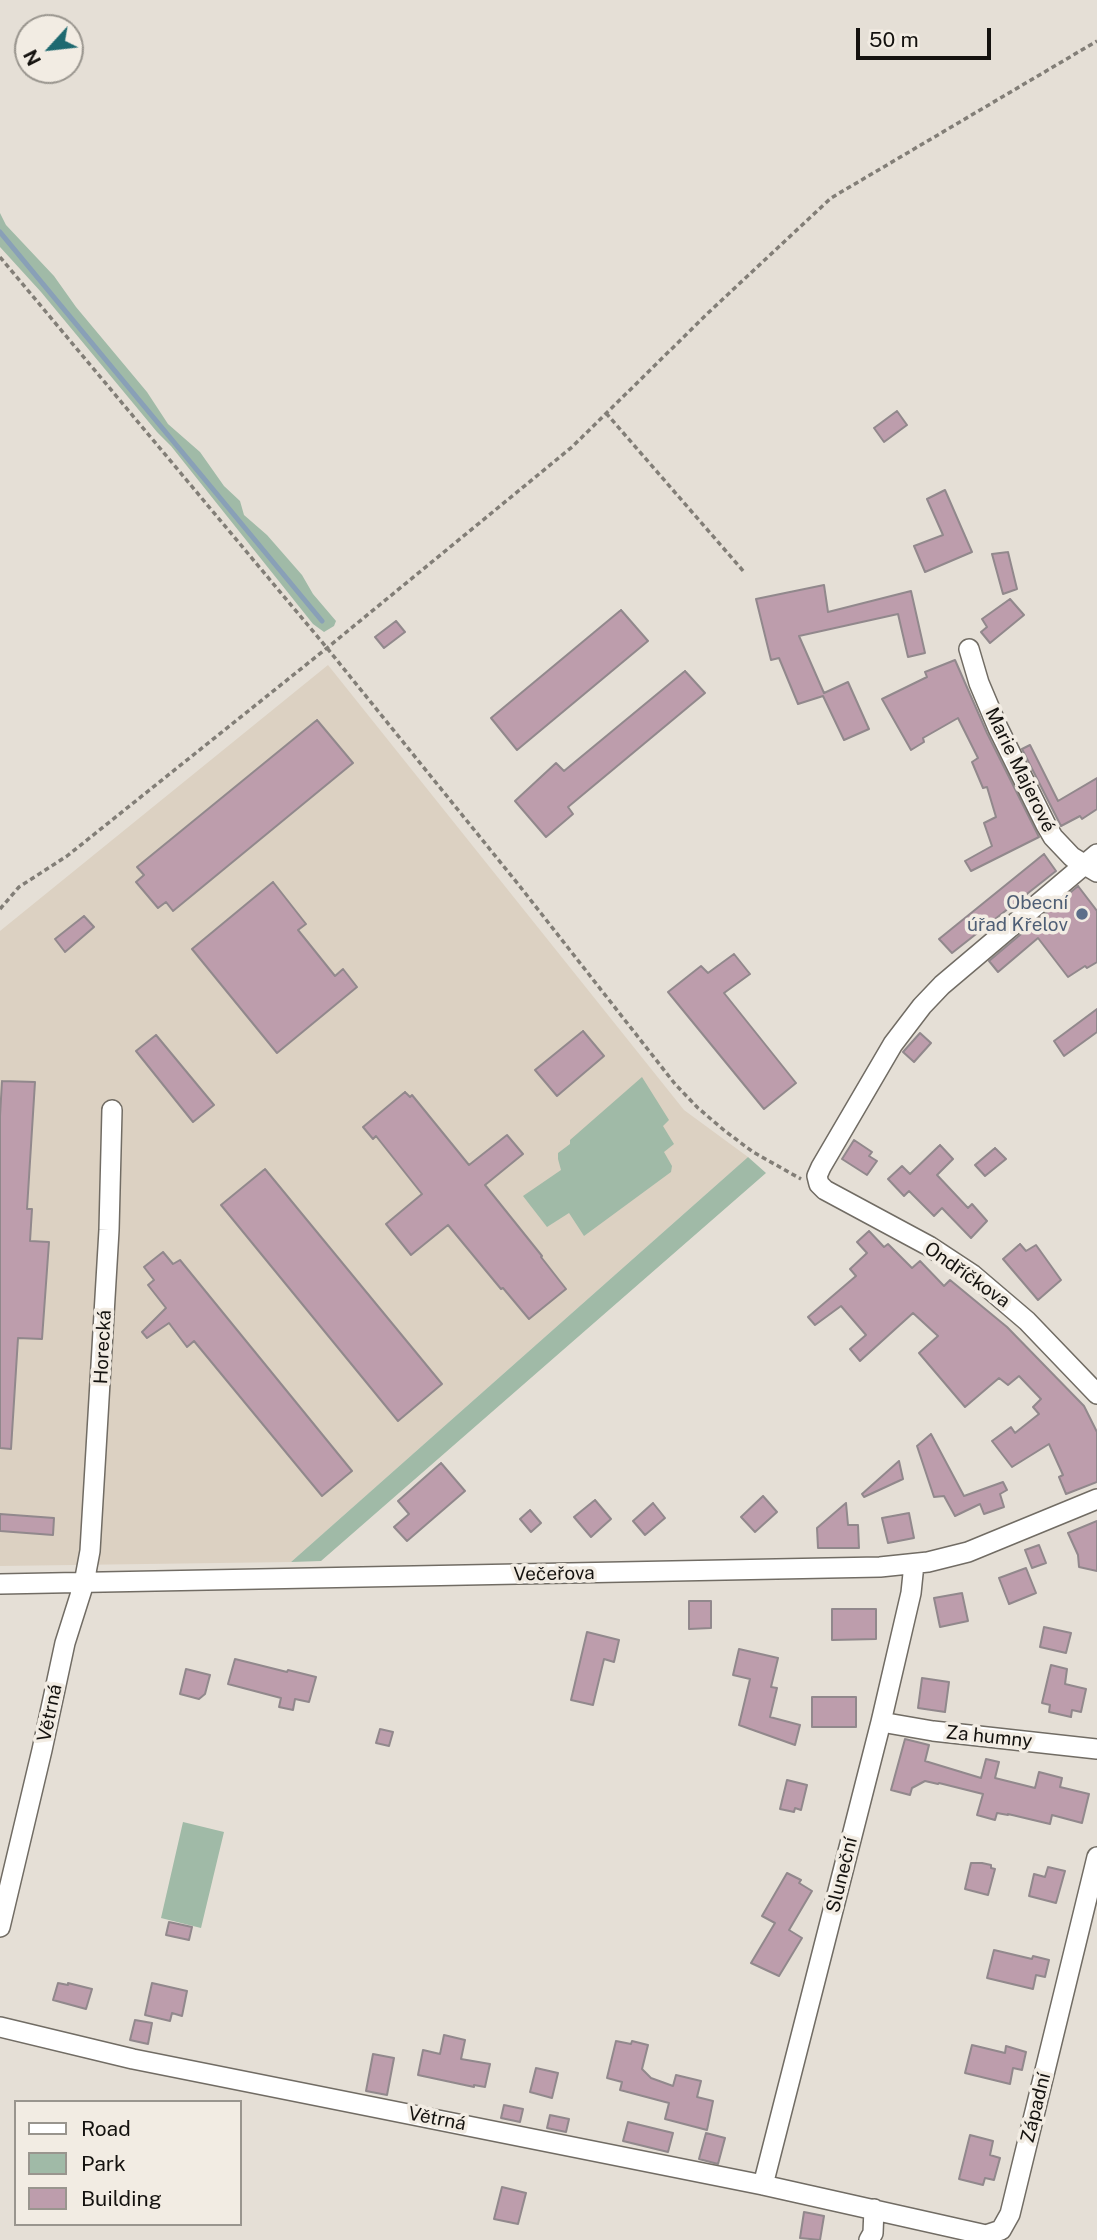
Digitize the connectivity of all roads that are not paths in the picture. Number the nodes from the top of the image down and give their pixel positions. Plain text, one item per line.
1 (969, 649) dead end
2 (1092, 864) edge
3 (112, 1110) dead end
4 (1097, 1394) edge
5 (1097, 1499) edge
6 (914, 1564) junction
7 (84, 1583) junction
8 (0, 1584) edge
9 (881, 1722) junction
10 (1097, 1749) edge
11 (1097, 1857) edge
12 (0, 1927) edge
13 (0, 2027) edge
14 (763, 2185) junction
15 (874, 2209) junction
16 (869, 2240) edge

1 - 2 street, Marie Majerové
2 - 4 street, Ondříčkova
3 - 7 street, Horecká
5 - 6 street, Večeřova
6 - 7 street, Večeřova
6 - 9 street, Sluneční
7 - 8 street, Večeřova
7 - 12 street, Větrná
9 - 10 street, Za humny
9 - 14 street, Sluneční
11 - 15 street, Západní
13 - 14 street, Větrná
14 - 15 street, Větrná
15 - 16 street

